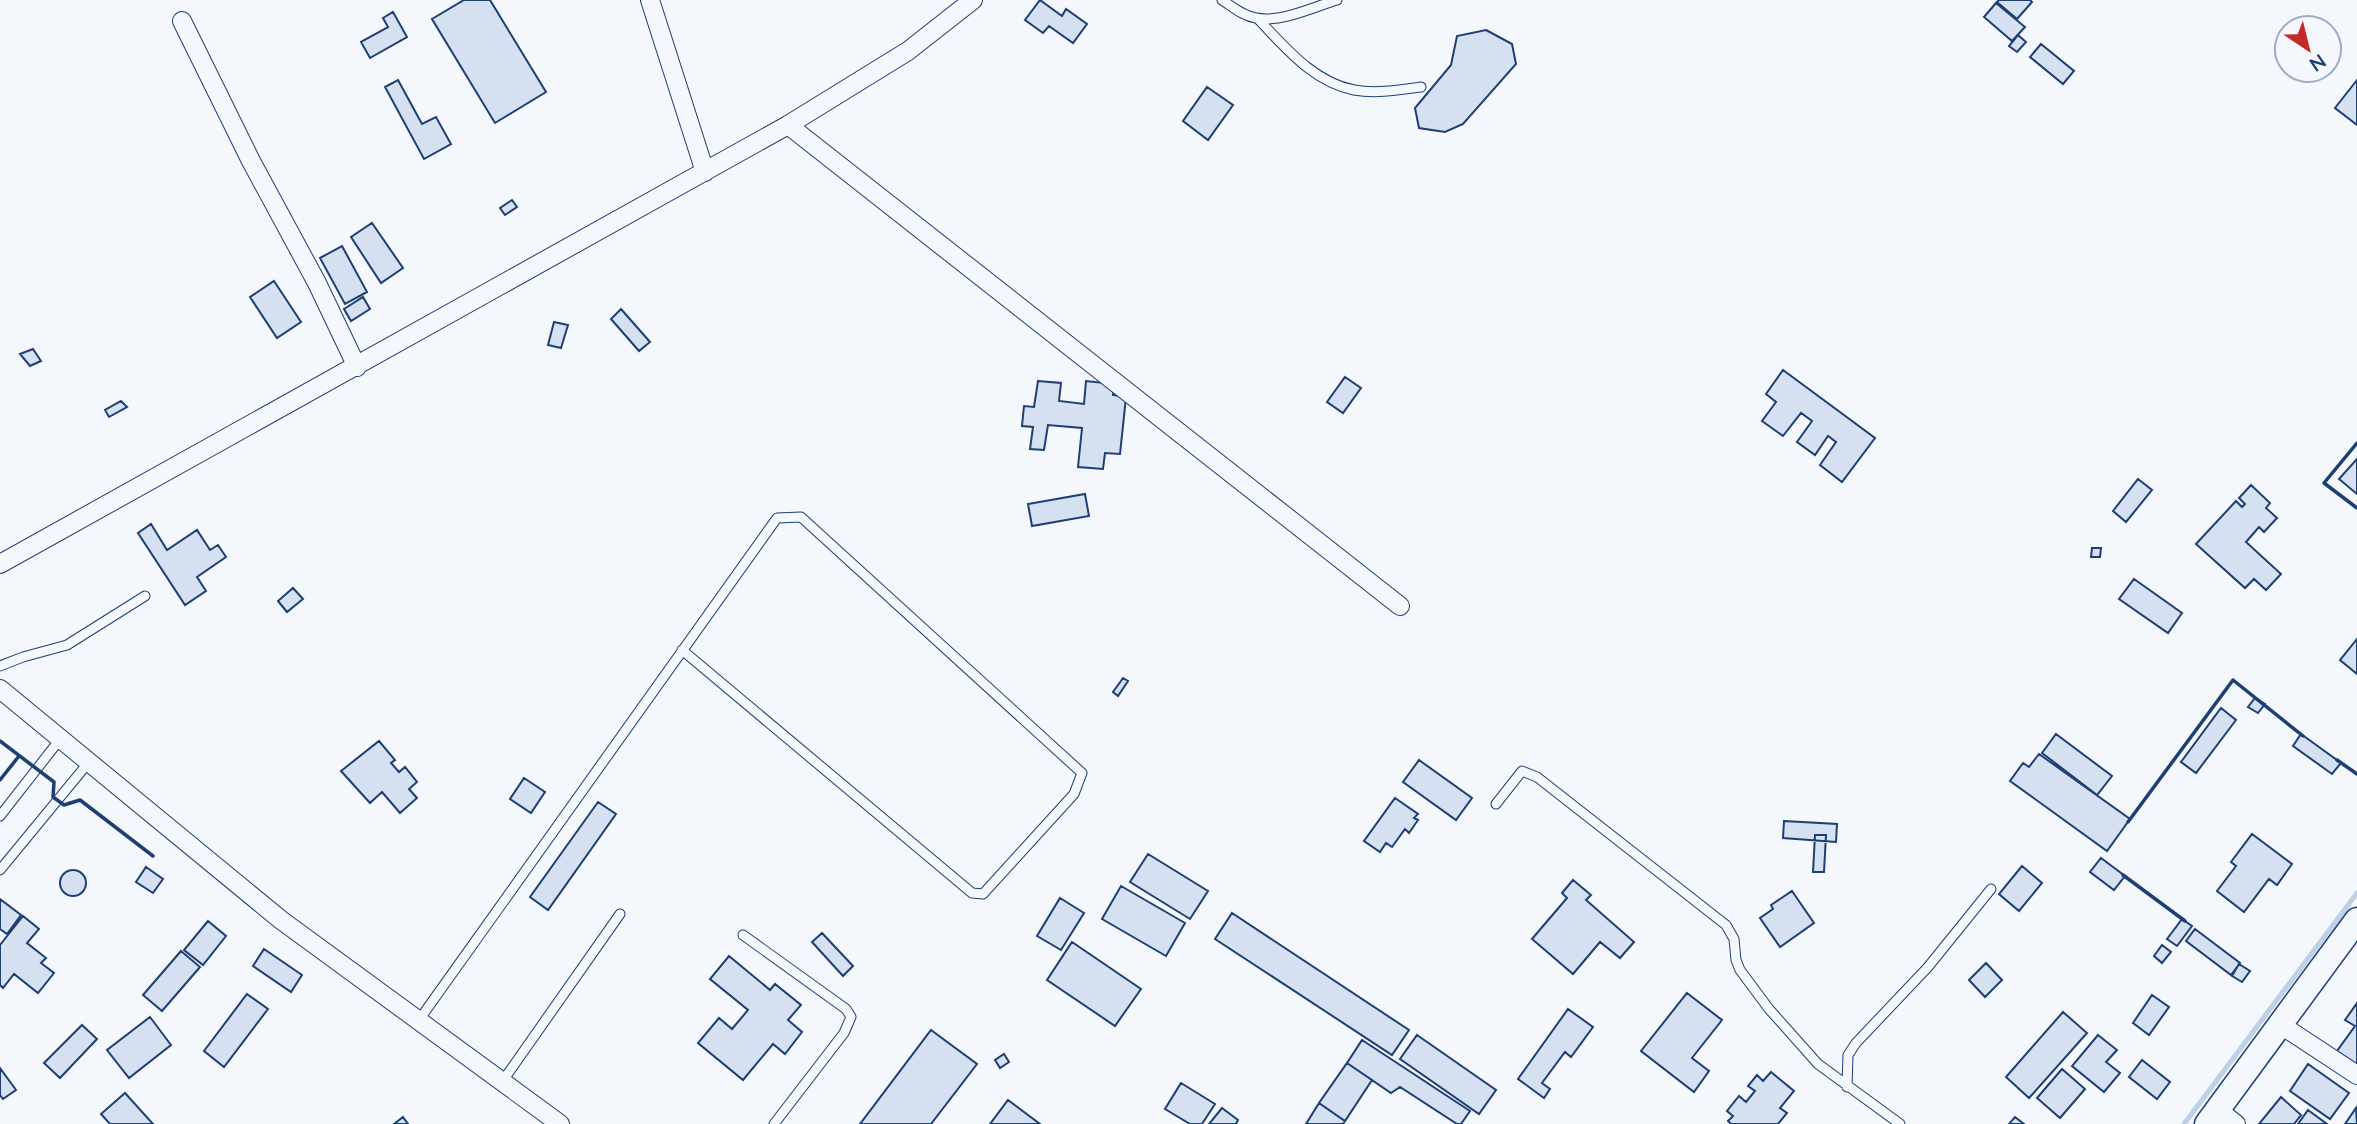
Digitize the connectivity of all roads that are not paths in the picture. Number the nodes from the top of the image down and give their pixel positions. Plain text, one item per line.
1 (650, 0) edge
2 (973, 0) edge
3 (1222, 0) edge
4 (1337, 0) edge
5 (1258, 19) junction
6 (182, 21) dead end
7 (1420, 87) dead end
8 (788, 125) junction
9 (705, 172) junction
10 (356, 367) junction
11 (0, 564) edge
12 (145, 596) dead end
13 (1400, 606) dead end
14 (682, 650) junction
15 (0, 666) edge
16 (0, 689) edge
17 (61, 738) junction
18 (89, 762) junction
19 (1496, 804) dead end
20 (0, 816) edge
21 (0, 870) edge
22 (1991, 889) dead end
23 (620, 914) dead end
24 (2357, 920) edge
25 (743, 935) dead end
26 (419, 1020) junction
27 (2281, 1025) junction
28 (2357, 1074) edge
29 (502, 1082) junction
30 (1847, 1087) junction
31 (2220, 1119) edge
32 (560, 1124) edge
33 (774, 1124) edge
34 (1900, 1124) edge

1 - 9 street
2 - 8 street
3 - 5 lane
4 - 5 lane
5 - 7 lane
6 - 10 street
8 - 9 street
8 - 13 street
9 - 10 street
10 - 11 street
12 - 15 lane
14 - 14 lane
14 - 26 lane
16 - 17 street
17 - 18 street
17 - 20 lane
18 - 21 lane
18 - 26 street
19 - 30 lane
22 - 30 lane
23 - 29 lane
24 - 27 main road
25 - 33 lane
26 - 29 street
27 - 28 street
27 - 31 main road
29 - 32 street
30 - 34 lane

